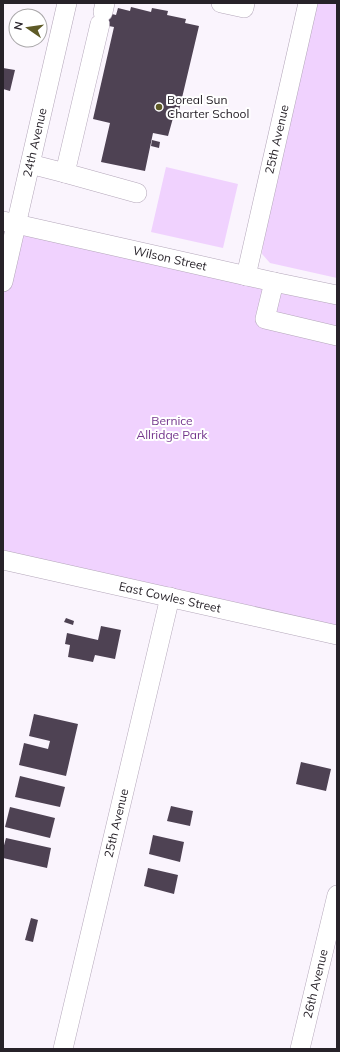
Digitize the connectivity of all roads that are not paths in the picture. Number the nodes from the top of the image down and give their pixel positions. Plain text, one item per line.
1 (67, 3) edge
2 (221, 3) edge
3 (245, 3) edge
4 (308, 3) edge
5 (103, 13) edge
6 (30, 164) junction
7 (65, 173) junction
8 (137, 193) dead end
9 (10, 223) edge
10 (246, 276) junction
11 (3, 282) edge
12 (274, 282) junction
13 (337, 295) edge
14 (337, 336) edge
15 (3, 560) edge
16 (170, 597) junction
17 (337, 635) edge
18 (337, 895) edge
19 (63, 1049) edge
20 (300, 1049) edge

1 - 6 street, 24th Avenue
2 - 3 street
4 - 10 street, 25th Avenue
5 - 7 street
6 - 7 street
6 - 9 street, 24th Avenue
7 - 8 street
9 - 10 street, Wilson Street
9 - 11 street, 24th Avenue
10 - 12 street, Wilson Street
12 - 13 street, Wilson Street
12 - 14 street
15 - 16 street, East Cowles Street
16 - 17 street, East Cowles Street
16 - 19 street, 25th Avenue
18 - 20 street, 26th Avenue

